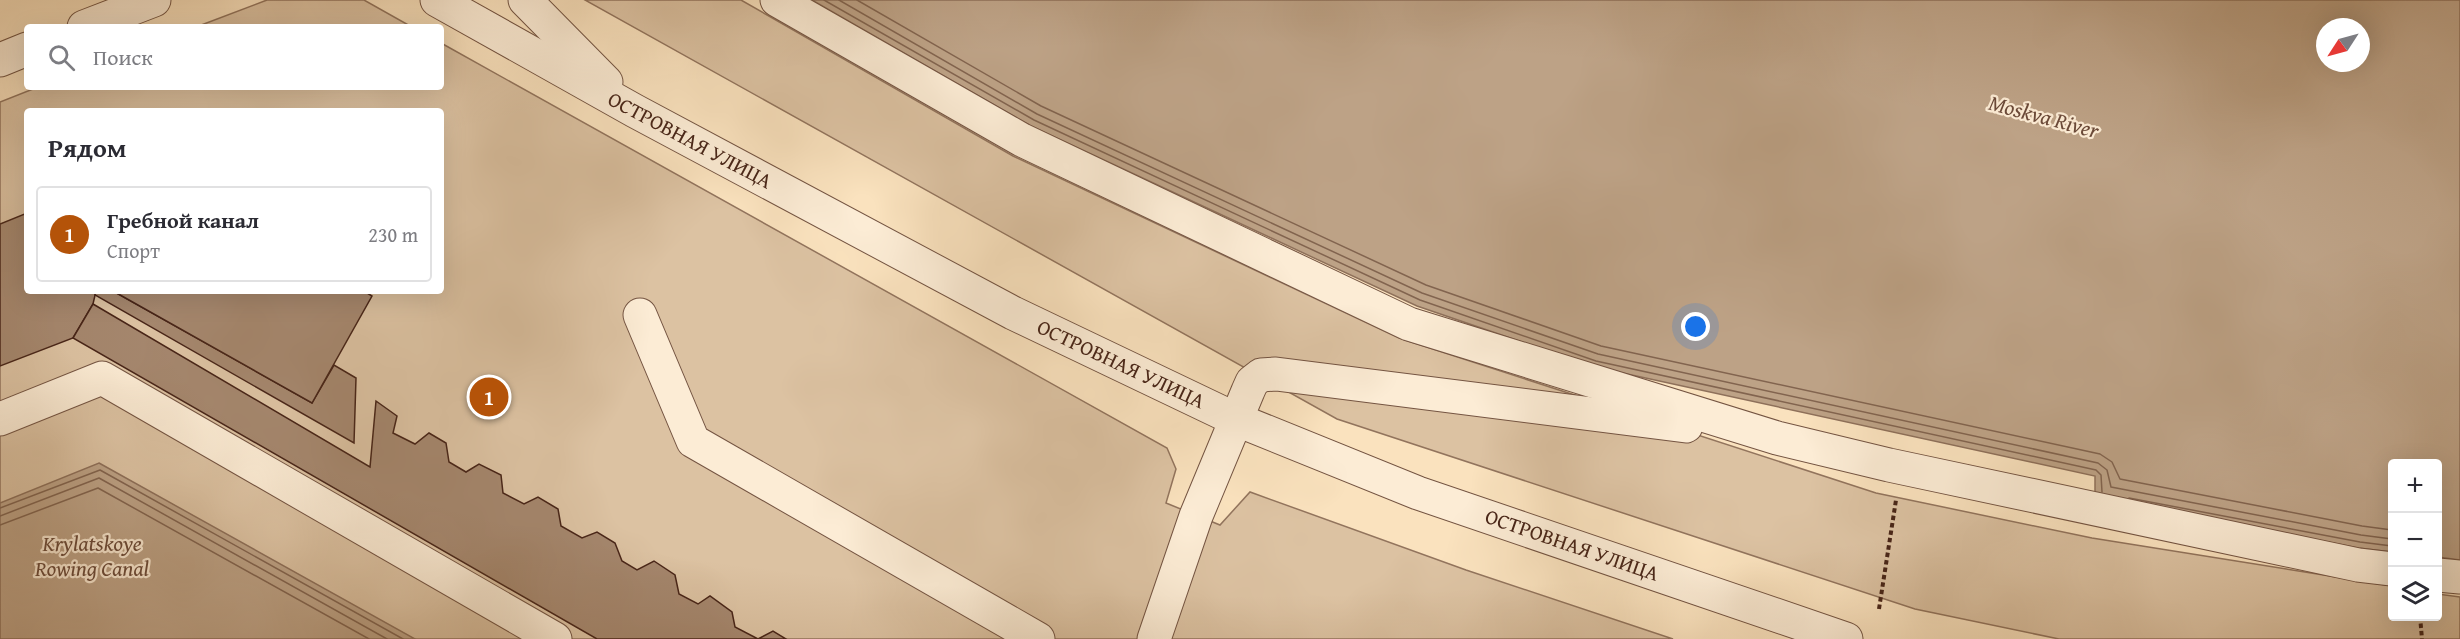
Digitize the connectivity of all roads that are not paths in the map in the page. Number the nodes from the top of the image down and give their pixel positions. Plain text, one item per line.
1 (154, 0) edge
2 (437, 0) edge
3 (525, 0) edge
4 (777, 0) edge
5 (92, 24) edge
6 (24, 50) edge
7 (0, 60) edge
8 (635, 111) junction
9 (640, 315) dead end
10 (0, 419) edge
11 (1235, 419) junction
12 (1776, 438) junction
13 (2388, 568) edge
14 (2442, 575) edge
15 (2460, 577) edge
16 (555, 639) edge
17 (1038, 639) edge
18 (1154, 639) edge
19 (1846, 639) edge

1 - 5 street
2 - 8 street, ОСТРОВНАЯ УЛИЦА
3 - 8 street
4 - 12 street
6 - 7 street
8 - 11 street, ОСТРОВНАЯ УЛИЦА
9 - 17 street
10 - 16 street
11 - 12 street
11 - 18 street
11 - 19 street, ОСТРОВНАЯ УЛИЦА
12 - 13 street
14 - 15 street

